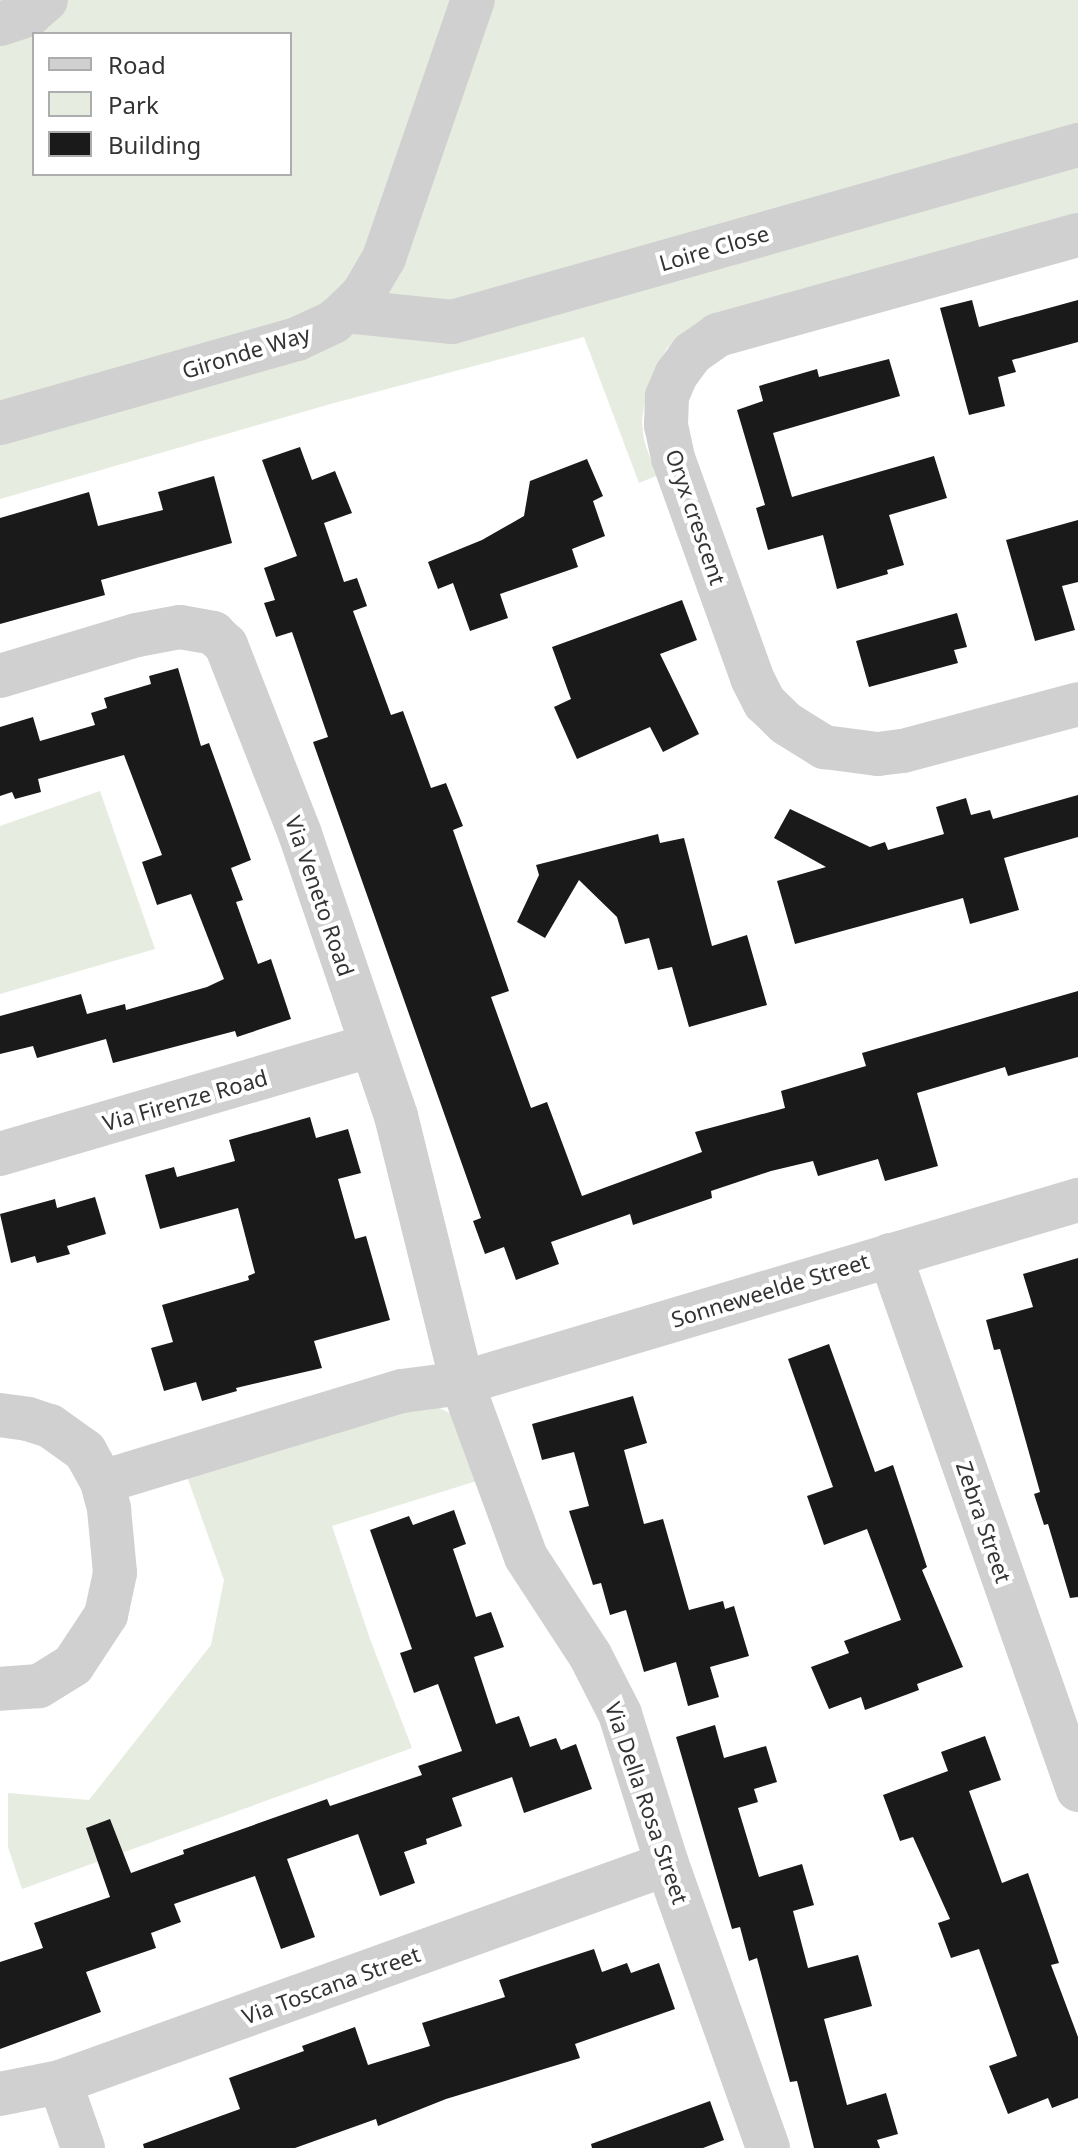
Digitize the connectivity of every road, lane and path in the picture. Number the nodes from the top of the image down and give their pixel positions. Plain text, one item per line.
1 (46, 0) edge
2 (473, 0) edge
3 (0, 24) edge
4 (1078, 145) edge
5 (1078, 235) edge
6 (346, 311) junction
7 (0, 423) edge
8 (0, 676) edge
9 (1078, 704) edge
10 (370, 1046) junction
11 (0, 1154) edge
12 (1078, 1200) edge
13 (890, 1255) junction
14 (462, 1383) junction
15 (0, 1415) edge
16 (102, 1482) junction
17 (0, 1689) edge
18 (1078, 1790) edge
19 (667, 1864) junction
20 (60, 2082) junction
21 (0, 2094) edge
22 (83, 2148) edge
23 (768, 2148) edge

1 - 3 street
2 - 6 street, Gironde Way
4 - 6 street, Loire Close
5 - 9 street, Oryx crescent
6 - 7 street, Gironde Way
8 - 10 street, Via Veneto Road
10 - 11 street, Via Firenze Road
10 - 14 street, Via Veneto Road
12 - 13 street, Sonneweelde Street
13 - 14 street, Sonneweelde Street
13 - 18 street, Zebra Street
14 - 16 street, Sonneweelde Street
14 - 19 street, Via Della Rosa Street
15 - 16 street
16 - 17 street
19 - 20 street, Via Toscana Street
19 - 23 street, Via Della Rosa Street
20 - 21 street, Via Toscana Street
20 - 22 street

